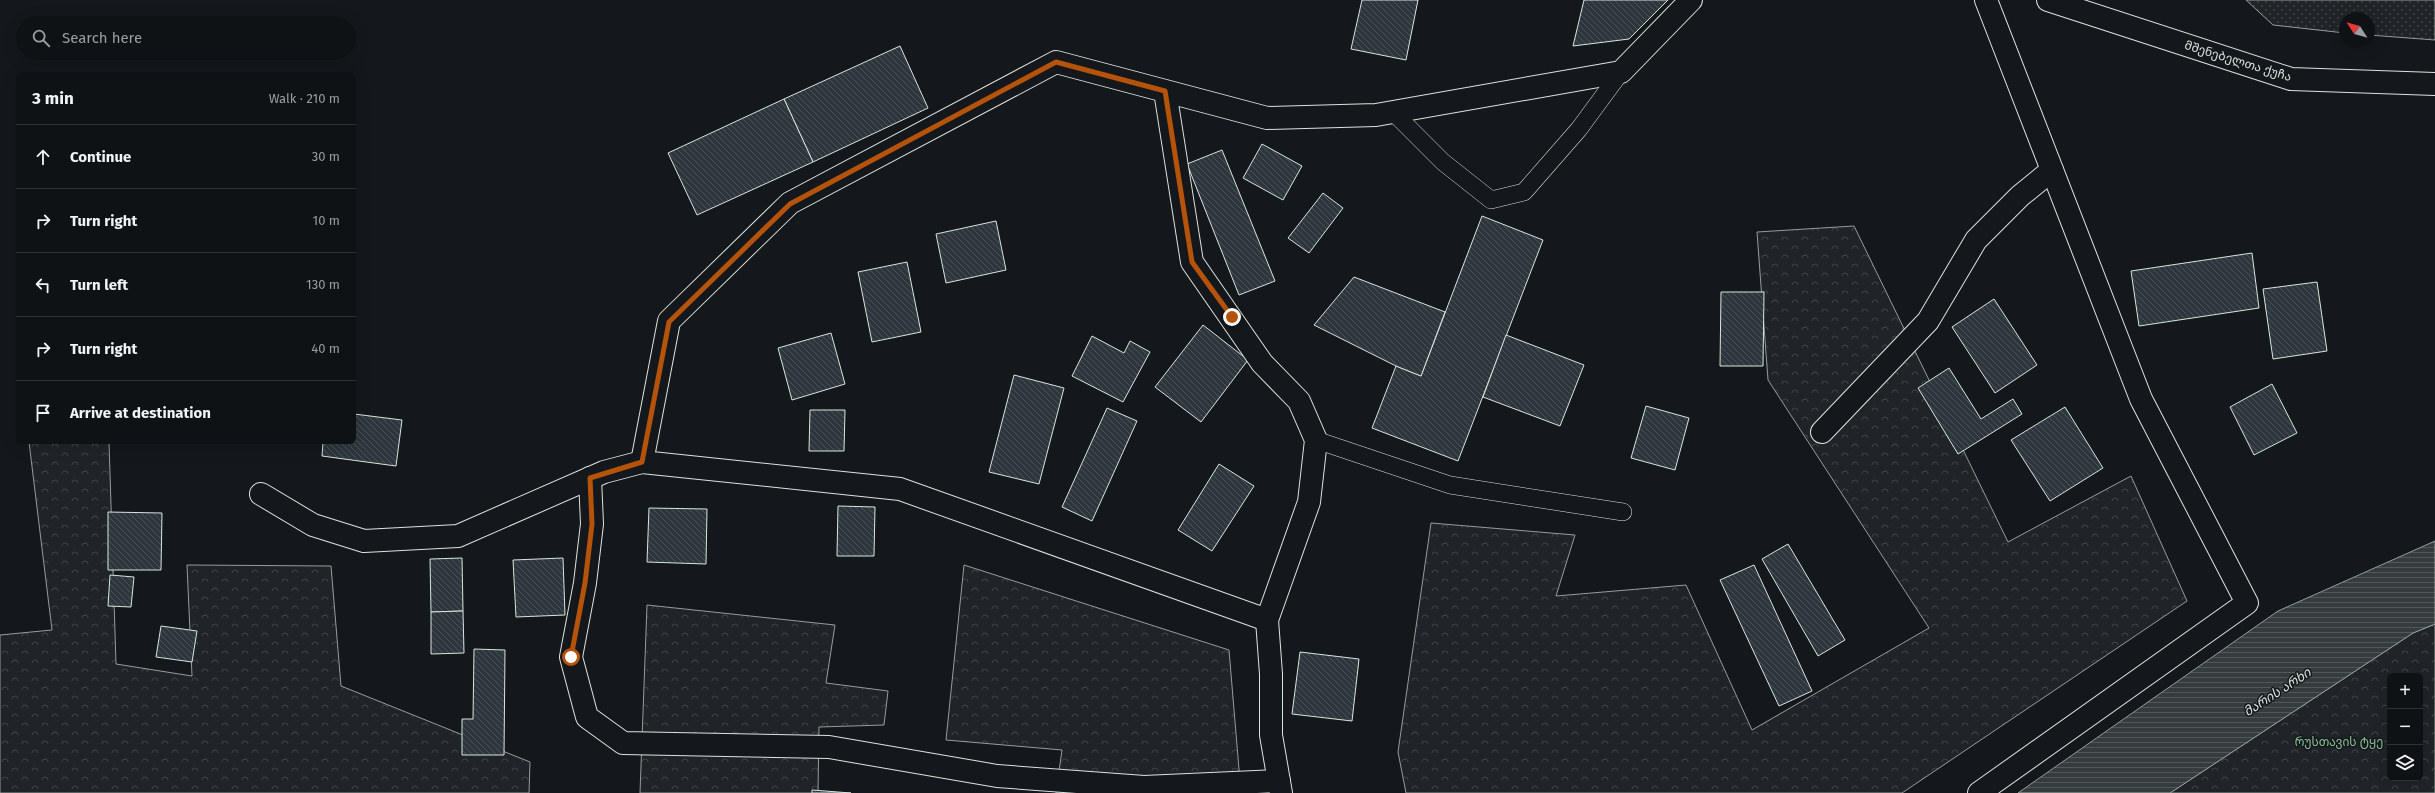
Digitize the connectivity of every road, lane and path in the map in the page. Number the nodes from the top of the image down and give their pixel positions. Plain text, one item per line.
1 (1691, 0) edge
2 (1986, 0) edge
3 (2048, 0) edge
4 (1621, 72) junction
5 (2435, 84) edge
6 (1165, 91) junction
7 (1393, 112) junction
8 (2052, 170) junction
9 (1822, 432) dead end
10 (1316, 440) junction
11 (642, 462) junction
12 (590, 478) junction
13 (261, 494) dead end
14 (1623, 512) dead end
15 (1267, 620) junction
16 (1280, 787) edge
17 (1979, 793) edge

1 - 4 street
2 - 8 street
3 - 5 street, მშენებელთა ქუჩა
4 - 7 street
4 - 7 lane
6 - 7 street
6 - 10 street
6 - 11 street
8 - 9 street
8 - 17 street
10 - 14 lane
10 - 15 street
11 - 12 street
11 - 15 street
12 - 13 street
12 - 16 street
15 - 16 street

